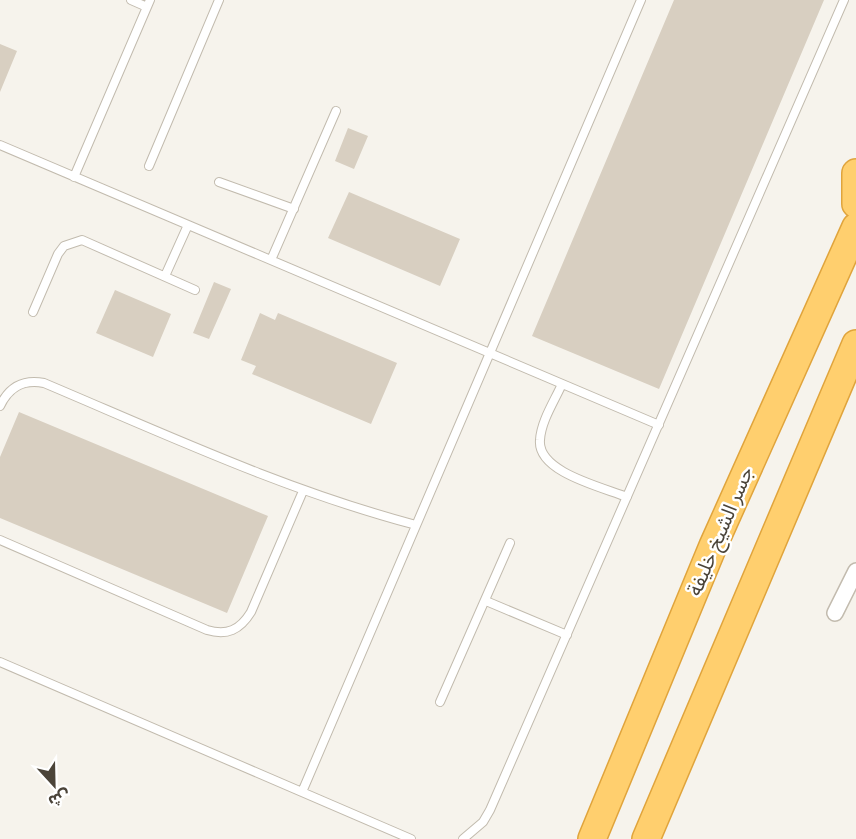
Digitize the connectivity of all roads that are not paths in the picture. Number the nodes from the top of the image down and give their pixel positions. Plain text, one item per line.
1 (131, 0) edge
2 (219, 0) edge
3 (641, 0) edge
4 (844, 0) edge
5 (149, 3) edge
6 (336, 111) dead end
7 (0, 145) edge
8 (149, 166) dead end
9 (856, 173) edge
10 (74, 177) junction
11 (219, 182) dead end
12 (856, 204) edge
13 (294, 209) junction
14 (188, 225) junction
15 (856, 227) edge
16 (271, 260) junction
17 (165, 276) junction
18 (195, 290) dead end
19 (33, 312) dead end
20 (856, 344) edge
21 (490, 353) junction
22 (562, 384) junction
23 (0, 406) edge
24 (658, 424) junction
25 (303, 491) junction
26 (627, 497) junction
27 (416, 525) junction
28 (0, 540) edge
29 (510, 543) dead end
30 (856, 571) edge
31 (486, 601) junction
32 (834, 613) dead end
33 (567, 635) junction
34 (0, 662) edge
35 (440, 702) dead end
36 (302, 792) junction
37 (411, 839) edge
38 (463, 839) edge
39 (592, 839) edge
40 (646, 839) edge

1 - 5 lane
2 - 8 lane
3 - 21 lane
4 - 24 lane
5 - 10 lane
6 - 13 lane
7 - 10 lane
9 - 12 highway
10 - 14 lane
11 - 13 lane
13 - 16 lane
14 - 16 lane
14 - 17 lane
15 - 39 highway, جسر الشيخ خليفة
16 - 21 lane
17 - 18 lane
17 - 19 lane
20 - 40 highway
21 - 22 lane
21 - 27 lane
22 - 24 lane
22 - 26 lane
23 - 25 lane
24 - 26 lane
25 - 27 lane
25 - 28 lane
26 - 33 lane
27 - 36 lane
29 - 31 lane
30 - 32 street
31 - 33 lane
31 - 35 lane
33 - 38 lane
34 - 36 lane
36 - 37 lane

